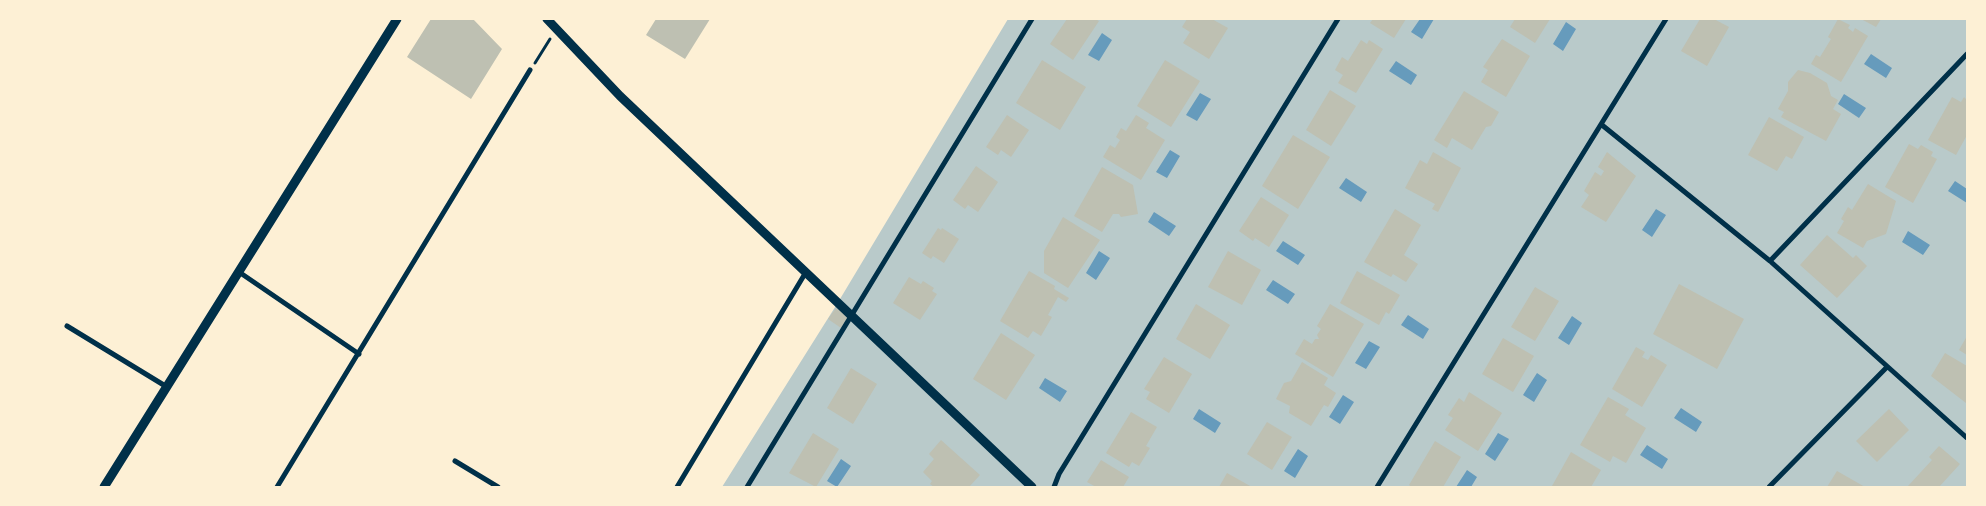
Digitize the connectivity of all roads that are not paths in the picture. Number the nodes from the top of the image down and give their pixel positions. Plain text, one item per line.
1 (397, 19) edge
2 (547, 19) edge
3 (1032, 19) edge
4 (1338, 19) edge
5 (1666, 19) edge
6 (1967, 54) edge
7 (530, 70) road end
8 (1602, 125) junction
9 (1770, 261) junction
10 (239, 272) junction
11 (806, 272) junction
12 (852, 316) junction
13 (67, 326) dead end
14 (359, 354) junction
15 (1887, 367) junction
16 (167, 387) junction
17 (1967, 438) edge
18 (455, 461) dead end
19 (104, 487) edge
20 (277, 487) edge
21 (498, 487) edge
22 (677, 487) edge
23 (747, 487) edge
24 (1032, 487) edge
25 (1054, 487) edge
26 (1377, 487) edge
27 (1769, 487) edge

1 - 10 street
2 - 11 street
3 - 12 street
4 - 25 street
5 - 8 street
6 - 9 street
7 - 14 street
8 - 9 street
8 - 26 street
9 - 15 street
10 - 14 street
10 - 16 street
11 - 12 street
11 - 22 street
12 - 23 street
12 - 24 street
13 - 16 street
14 - 20 street
15 - 17 street
15 - 27 street
16 - 19 street
18 - 21 street

